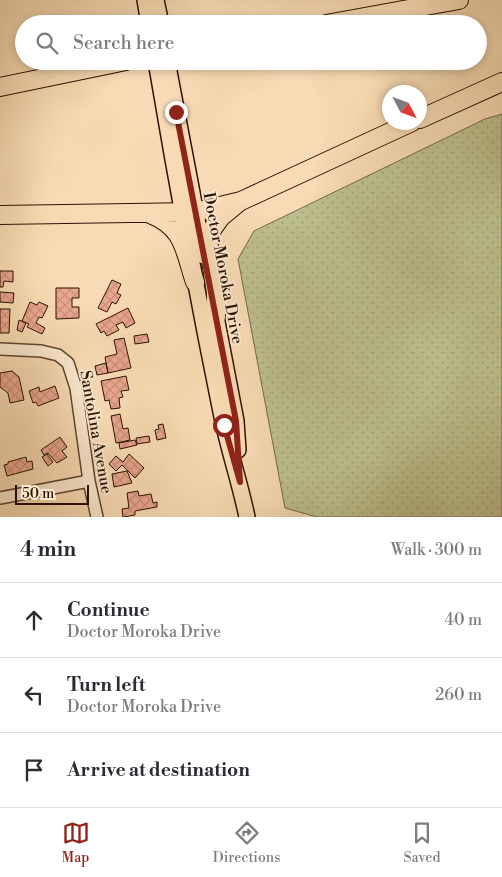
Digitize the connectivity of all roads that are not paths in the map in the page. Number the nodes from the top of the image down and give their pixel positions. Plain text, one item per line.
1 (145, 0) edge
2 (156, 0) edge
3 (459, 0) edge
4 (148, 15) edge
5 (158, 15) edge
6 (376, 15) edge
7 (84, 70) edge
8 (158, 70) edge
9 (168, 70) edge
10 (502, 82) edge
11 (0, 87) edge
12 (427, 116) edge
13 (395, 130) edge
14 (241, 201) junction
15 (189, 211) junction
16 (148, 213) junction
17 (0, 215) edge
18 (195, 282) junction
19 (216, 317) junction
20 (0, 349) edge
21 (89, 481) junction
22 (240, 482) junction
23 (0, 498) edge
24 (96, 517) edge
25 (247, 517) edge

1 - 4 main road
2 - 5 main road
3 - 6 highway
7 - 11 highway
8 - 15 main road, Doctor Moroka Drive
9 - 15 main road, Doctor Moroka Drive
10 - 12 highway
13 - 14 highway
14 - 15 highway
14 - 19 highway
15 - 16 highway
15 - 18 main road, Doctor Moroka Drive
15 - 19 main road, Doctor Moroka Drive
16 - 17 highway
16 - 18 highway
18 - 22 main road, Doctor Moroka Drive
19 - 22 main road, Doctor Moroka Drive
20 - 21 street, Santolina Avenue
21 - 23 street
21 - 24 street, Santolina Avenue
22 - 25 main road, Doctor Moroka Drive

